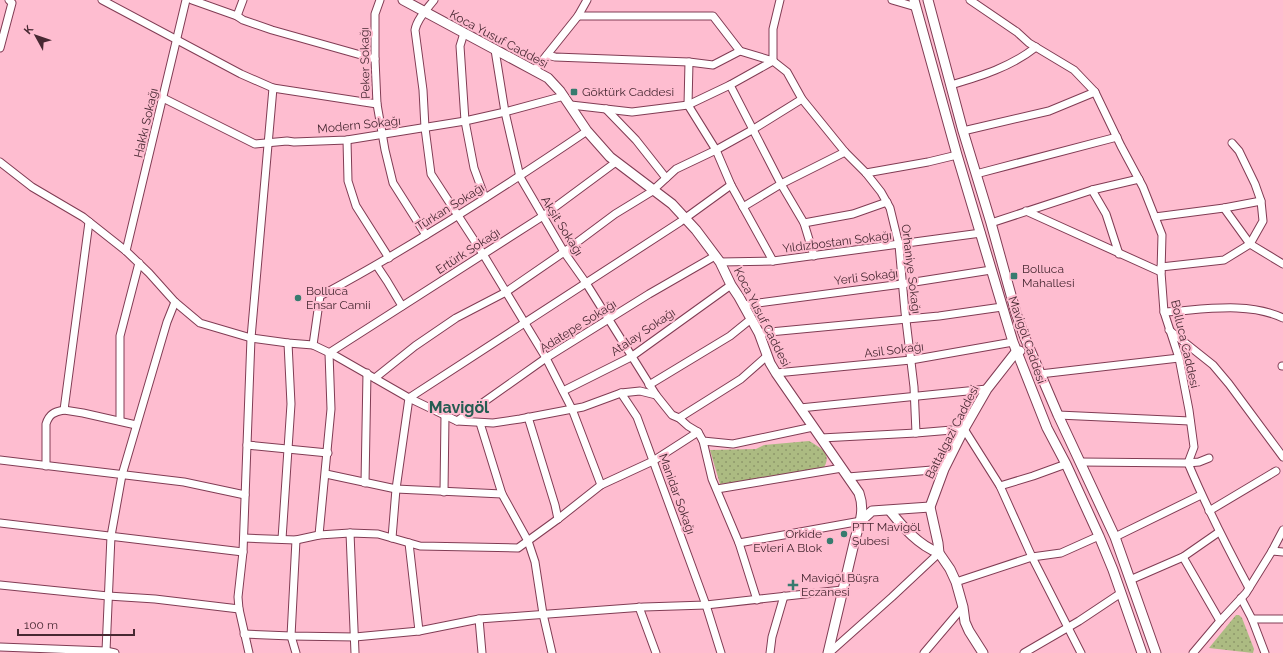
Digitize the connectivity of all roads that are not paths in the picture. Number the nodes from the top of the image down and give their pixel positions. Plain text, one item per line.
1 (10, 0) edge
2 (102, 0) edge
3 (186, 0) edge
4 (192, 0) edge
5 (243, 0) edge
6 (372, 0) edge
7 (403, 0) edge
8 (434, 0) edge
9 (588, 0) edge
10 (780, 0) edge
11 (892, 0) edge
12 (928, 0) edge
13 (970, 0) edge
14 (380, 1) edge
15 (915, 4) edge
16 (424, 12) junction
17 (237, 16) junction
18 (578, 16) junction
19 (464, 33) junction
20 (176, 39) junction
21 (1036, 47) junction
22 (0, 48) edge
23 (495, 50) junction
24 (740, 51) junction
25 (547, 55) junction
26 (374, 59) junction
27 (773, 60) junction
28 (689, 62) junction
29 (534, 71) junction
30 (730, 85) junction
31 (951, 85) junction
32 (273, 88) junction
33 (1095, 92) junction
34 (564, 96) junction
35 (163, 98) junction
36 (802, 99) junction
37 (377, 104) junction
38 (571, 105) junction
39 (688, 105) junction
40 (606, 109) junction
41 (505, 112) junction
42 (466, 121) junction
43 (425, 128) junction
44 (752, 130) junction
45 (587, 131) junction
46 (963, 131) junction
47 (382, 135) junction
48 (1117, 137) junction
49 (347, 140) junction
50 (268, 142) junction
51 (1232, 143) dead end
52 (716, 150) junction
53 (845, 152) junction
54 (957, 155) junction
55 (0, 162) edge
56 (616, 162) junction
57 (866, 173) junction
58 (976, 174) junction
59 (520, 177) junction
60 (666, 178) junction
61 (1139, 179) junction
62 (781, 184) junction
63 (731, 185) junction
64 (653, 190) junction
65 (1092, 190) junction
66 (485, 198) junction
67 (1261, 201) junction
68 (887, 202) junction
69 (743, 207) junction
70 (1224, 208) junction
71 (1026, 211) junction
72 (458, 215) junction
73 (543, 216) junction
74 (1155, 217) junction
75 (685, 218) junction
76 (89, 222) junction
77 (804, 223) junction
78 (991, 223) junction
79 (981, 232) junction
80 (426, 235) junction
81 (1250, 244) junction
82 (899, 245) junction
83 (126, 251) junction
84 (564, 252) junction
85 (483, 254) junction
86 (1119, 254) junction
87 (814, 256) junction
88 (389, 258) junction
89 (718, 259) junction
90 (773, 261) junction
91 (139, 263) junction
92 (1283, 264) edge
93 (377, 266) junction
94 (991, 270) junction
95 (1161, 270) junction
96 (586, 283) junction
97 (731, 284) junction
98 (902, 284) junction
99 (506, 292) junction
100 (175, 302) junction
101 (743, 304) junction
102 (402, 306) junction
103 (1002, 307) junction
104 (1164, 312) junction
105 (906, 318) junction
106 (1283, 318) edge
107 (751, 319) junction
108 (609, 320) junction
109 (524, 323) junction
110 (1169, 330) junction
111 (758, 334) junction
112 (251, 338) junction
113 (1013, 342) junction
114 (288, 343) junction
115 (313, 345) junction
116 (1029, 346) junction
117 (1016, 352) junction
118 (329, 353) junction
119 (631, 356) junction
120 (767, 356) junction
121 (546, 358) junction
122 (1179, 358) junction
123 (911, 360) junction
124 (367, 373) junction
125 (776, 373) junction
126 (1040, 374) junction
127 (375, 378) junction
128 (650, 386) junction
129 (987, 389) junction
130 (563, 392) junction
131 (622, 394) junction
132 (656, 395) junction
133 (915, 396) junction
134 (409, 398) junction
135 (800, 408) junction
136 (572, 409) junction
137 (64, 410) junction
138 (445, 415) junction
139 (1058, 415) junction
140 (528, 418) junction
141 (679, 418) junction
142 (1190, 420) junction
143 (456, 421) junction
144 (120, 422) junction
145 (480, 423) junction
146 (136, 425) junction
147 (813, 426) junction
148 (964, 429) junction
149 (698, 432) junction
150 (916, 433) junction
151 (821, 438) junction
152 (703, 441) junction
153 (247, 445) junction
154 (288, 448) junction
155 (328, 452) junction
156 (1283, 457) edge
157 (1209, 458) dead end
158 (0, 460) edge
159 (653, 461) junction
160 (1080, 462) junction
161 (1188, 462) junction
162 (1066, 464) junction
163 (46, 466) junction
164 (842, 468) junction
165 (944, 469) junction
166 (1276, 471) dead end
167 (326, 474) junction
168 (122, 475) junction
169 (848, 477) junction
170 (364, 483) junction
171 (601, 485) junction
172 (1000, 486) junction
173 (396, 489) junction
174 (717, 489) junction
175 (444, 492) junction
176 (502, 494) junction
177 (245, 495) junction
178 (1201, 495) junction
179 (863, 504) junction
180 (930, 507) junction
181 (890, 510) junction
182 (872, 511) junction
183 (1209, 511) junction
184 (558, 520) junction
185 (861, 521) junction
186 (0, 523) edge
187 (1283, 530) edge
188 (1220, 532) junction
189 (350, 533) junction
190 (319, 535) junction
191 (111, 536) junction
192 (1099, 536) junction
193 (1115, 537) junction
194 (244, 538) junction
195 (392, 538) junction
196 (282, 539) junction
197 (296, 540) junction
198 (528, 541) junction
199 (409, 543) junction
200 (739, 543) junction
201 (1272, 551) junction
202 (243, 552) junction
203 (939, 552) junction
204 (1283, 552) edge
205 (1032, 557) junction
206 (1183, 557) junction
207 (1130, 580) junction
208 (956, 582) junction
209 (0, 585) edge
210 (1249, 588) junction
211 (842, 590) junction
212 (1121, 593) junction
213 (108, 596) junction
214 (784, 596) junction
215 (1241, 598) junction
216 (758, 600) junction
217 (706, 605) junction
218 (639, 607) junction
219 (963, 607) junction
220 (239, 610) junction
221 (543, 614) junction
222 (478, 619) junction
223 (1252, 619) junction
224 (1283, 619) edge
225 (1220, 621) junction
226 (1068, 628) junction
227 (419, 631) junction
228 (244, 634) junction
229 (291, 636) junction
230 (355, 637) junction
231 (0, 647) edge
232 (106, 651) junction
233 (115, 653) edge
234 (249, 653) edge
235 (296, 653) edge
236 (355, 653) edge
237 (482, 653) edge
238 (552, 653) edge
239 (656, 653) edge
240 (721, 653) edge
241 (770, 653) edge
242 (829, 653) edge
243 (924, 653) edge
244 (983, 653) edge
245 (1024, 653) edge
246 (1081, 653) edge
247 (1142, 653) edge
248 (1156, 653) edge
249 (1193, 653) edge
250 (1265, 653) edge

1 - 22 street
2 - 20 street
3 - 20 street, Hakkı Sokağı
4 - 17 street
5 - 17 street
6 - 14 street
7 - 16 main road, Koca Yusuf Caddesi
8 - 16 street
9 - 18 street
10 - 27 street
11 - 15 street
12 - 31 main road, Mavigöl Caddesi
13 - 21 street, Bolluca Caddesi
14 - 26 street, Peker Sokağı
15 - 54 main road, Mavigöl Caddesi
16 - 19 main road, Koca Yusuf Caddesi
16 - 43 street
17 - 26 street
18 - 24 street
18 - 25 street
19 - 23 main road, Koca Yusuf Caddesi
19 - 42 street
20 - 32 street
20 - 35 street, Hakkı Sokağı
21 - 31 street
21 - 33 street, Bolluca Caddesi
23 - 29 main road, Koca Yusuf Caddesi
23 - 41 street, Akşit Sokağı
24 - 27 street
24 - 28 street
25 - 28 street
25 - 29 street
26 - 37 street, Peker Sokağı
27 - 30 street
27 - 36 street, Orhaniye Sokağı
28 - 39 street
29 - 34 main road, Koca Yusuf Caddesi
30 - 39 street
30 - 44 street
31 - 46 main road, Mavigöl Caddesi
32 - 37 street
32 - 50 street
33 - 46 street
33 - 48 street, Bolluca Caddesi
34 - 38 main road, Koca Yusuf Caddesi
34 - 41 street, Modern Sokağı
35 - 50 street, Modern Sokağı
35 - 83 street, Hakkı Sokağı
36 - 44 street
36 - 53 street, Orhaniye Sokağı
37 - 47 street, Peker Sokağı
38 - 40 street
38 - 45 main road, Koca Yusuf Caddesi
39 - 40 street
39 - 52 street
40 - 60 street
41 - 42 street, Modern Sokağı
41 - 59 street, Akşit Sokağı
42 - 43 street, Modern Sokağı
42 - 66 street
43 - 47 street, Modern Sokağı
43 - 72 street
44 - 52 street
44 - 62 street
45 - 56 main road, Koca Yusuf Caddesi
45 - 59 street, Türkan Sokağı
46 - 58 main road, Mavigöl Caddesi
47 - 49 street, Modern Sokağı
47 - 80 street, Peker Sokağı
48 - 58 street
48 - 61 street, Bolluca Caddesi
49 - 50 street, Modern Sokağı
49 - 88 street
50 - 112 street
51 - 67 street
52 - 60 street
52 - 63 street
53 - 57 street, Orhaniye Sokağı
53 - 62 street
54 - 57 street
54 - 79 main road, Mavigöl Caddesi
55 - 76 street
56 - 64 main road, Koca Yusuf Caddesi
56 - 73 street, Ertürk Sokağı
57 - 68 street, Orhaniye Sokağı
58 - 78 main road, Mavigöl Caddesi
59 - 66 street, Türkan Sokağı
59 - 73 street, Akşit Sokağı
60 - 64 street
61 - 65 street
61 - 74 street, Bolluca Caddesi
62 - 69 street
62 - 77 street
63 - 69 street
63 - 75 street
64 - 75 main road, Koca Yusuf Caddesi
64 - 84 street
65 - 71 street
65 - 86 street
66 - 72 street, Türkan Sokağı
67 - 70 street
67 - 81 street
68 - 77 street
68 - 82 street, Orhaniye Sokağı
69 - 90 street
70 - 74 street
70 - 81 street
71 - 78 street
71 - 86 street
72 - 80 street, Türkan Sokağı
72 - 85 street
73 - 84 street, Akşit Sokağı
73 - 85 street, Ertürk Sokağı
74 - 95 street, Bolluca Caddesi
75 - 89 main road, Koca Yusuf Caddesi
75 - 96 street
76 - 83 street
76 - 137 street
77 - 87 street
78 - 116 main road, Mavigöl Caddesi
79 - 82 street, Yıldızbostanı Sokağı
79 - 94 main road, Mavigöl Caddesi
80 - 88 street, Türkan Sokağı
81 - 92 street
81 - 95 street
82 - 87 street, Yıldızbostanı Sokağı
82 - 98 street, Orhaniye Sokağı
83 - 91 street
84 - 96 street, Akşit Sokağı
84 - 99 street
85 - 99 street
85 - 102 street, Ertürk Sokağı
86 - 95 street
87 - 90 street, Yıldızbostanı Sokağı
88 - 93 street, Türkan Sokağı
89 - 90 street, Yıldızbostanı Sokağı
89 - 97 main road, Koca Yusuf Caddesi
89 - 108 street, Adatepe Sokağı
91 - 100 street
91 - 144 street
93 - 102 street
93 - 115 street, Türkan Sokağı
94 - 98 street, Yerli Sokağı
94 - 103 main road, Mavigöl Caddesi
95 - 104 street, Bolluca Caddesi
96 - 108 street, Akşit Sokağı
96 - 109 street
97 - 101 main road, Koca Yusuf Caddesi
97 - 119 street, Atalay Sokağı
98 - 101 street, Yerli Sokağı
98 - 105 street, Orhaniye Sokağı
99 - 109 street
99 - 127 street
100 - 112 street
100 - 146 street
101 - 107 main road, Koca Yusuf Caddesi
102 - 118 street, Ertürk Sokağı
103 - 105 street
103 - 113 main road, Mavigöl Caddesi
104 - 106 street
104 - 110 street, Bolluca Caddesi
105 - 111 street
105 - 123 street, Orhaniye Sokağı
107 - 111 main road, Koca Yusuf Caddesi
107 - 128 street
108 - 119 street, Akşit Sokağı
108 - 121 street, Adatepe Sokağı
109 - 121 street
109 - 134 street
110 - 122 street, Bolluca Caddesi
110 - 156 street
111 - 120 main road, Koca Yusuf Caddesi
112 - 114 street
112 - 153 street
113 - 117 main road, Mavigöl Caddesi
113 - 123 street, Asil Sokağı
114 - 115 street
114 - 154 street
115 - 118 street
116 - 117 main road, Battalgazi Caddesi
116 - 126 main road, Mavigöl Caddesi
117 - 129 main road, Battalgazi Caddesi
117 - 162 main road, Mavigöl Caddesi
118 - 124 street
118 - 155 street
119 - 128 street, Akşit Sokağı
119 - 130 street, Atalay Sokağı
120 - 125 main road, Koca Yusuf Caddesi
120 - 141 street
121 - 130 street
121 - 143 street, Adatepe Sokağı
122 - 126 street
122 - 142 street, Bolluca Caddesi
123 - 125 street, Asil Sokağı
123 - 133 street, Orhaniye Sokağı
124 - 127 street
124 - 170 street
125 - 135 main road, Koca Yusuf Caddesi
126 - 139 main road, Mavigöl Caddesi
127 - 134 street
128 - 132 street, Akşit Sokağı
129 - 133 street
129 - 148 main road, Battalgazi Caddesi
130 - 136 street
131 - 132 street
131 - 136 street
131 - 159 street, Manidar Sokağı
132 - 141 street, Akşit Sokağı
133 - 135 street
133 - 150 street, Orhaniye Sokağı
134 - 138 street
134 - 173 street
135 - 147 main road, Koca Yusuf Caddesi
136 - 140 street
136 - 171 street
137 - 144 street
137 - 163 street
138 - 143 street
138 - 175 street
139 - 142 street
139 - 160 main road, Mavigöl Caddesi
140 - 145 street
140 - 184 street
141 - 149 street, Akşit Sokağı
142 - 161 street, Bolluca Caddesi
143 - 145 street
144 - 146 street
145 - 176 street
146 - 168 street
147 - 151 main road, Koca Yusuf Caddesi
147 - 152 street
148 - 150 street
148 - 165 main road, Battalgazi Caddesi
148 - 172 street
149 - 152 street
149 - 159 street
150 - 151 street
151 - 164 main road, Koca Yusuf Caddesi
152 - 174 street
153 - 154 street
153 - 177 street
154 - 155 street
154 - 196 street
155 - 167 street
157 - 161 street
158 - 163 street
159 - 171 street
159 - 217 street, Manidar Sokağı
160 - 161 street
160 - 193 main road, Mavigöl Caddesi
161 - 178 street
162 - 172 street
162 - 192 main road, Mavigöl Caddesi
163 - 168 street
164 - 169 main road, Koca Yusuf Caddesi
164 - 174 street
165 - 169 street
165 - 180 main road, Battalgazi Caddesi
166 - 183 street
167 - 170 street
167 - 190 street
168 - 177 street
168 - 191 street
169 - 179 main road, Koca Yusuf Caddesi
170 - 173 street
171 - 184 street
172 - 205 street
173 - 175 street
173 - 195 street
174 - 200 street
175 - 176 street
176 - 198 street
177 - 194 street
178 - 183 street
178 - 193 street
179 - 182 main road
179 - 185 main road
180 - 181 main road
180 - 203 main road
181 - 182 main road
181 - 203 main road
182 - 185 main road
183 - 188 street
184 - 198 street
185 - 200 street
185 - 211 main road
186 - 191 street
187 - 201 street
188 - 206 street
188 - 210 street
189 - 190 street
189 - 195 street
189 - 230 street
190 - 197 street
191 - 202 street
191 - 213 street
192 - 205 street
192 - 212 main road, Mavigöl Caddesi
193 - 207 main road, Mavigöl Caddesi
194 - 196 street
194 - 202 street
195 - 199 street
196 - 197 street
197 - 229 street
198 - 199 street
198 - 221 street
199 - 227 street
200 - 216 street
201 - 204 street
201 - 210 street
202 - 220 street
203 - 208 main road
203 - 242 street
205 - 208 street
205 - 226 street
206 - 207 street
206 - 225 street
207 - 248 main road, Mavigöl Caddesi
208 - 219 main road
209 - 213 street
210 - 215 street
211 - 214 street
211 - 242 main road
212 - 226 street
212 - 247 main road, Mavigöl Caddesi
213 - 220 street
213 - 232 street
214 - 216 street
214 - 241 street
215 - 223 street
215 - 225 street
216 - 217 street
217 - 218 street
217 - 240 street, Manidar Sokağı
218 - 221 street
218 - 239 street
219 - 243 street
219 - 244 main road
220 - 228 street
221 - 222 street
221 - 238 street
222 - 227 street
222 - 237 street
223 - 224 street
223 - 250 street
225 - 249 street
226 - 245 street
226 - 246 street
227 - 230 street
228 - 229 street
228 - 234 street
229 - 230 street
229 - 235 street
230 - 236 street
231 - 232 street
232 - 233 street

